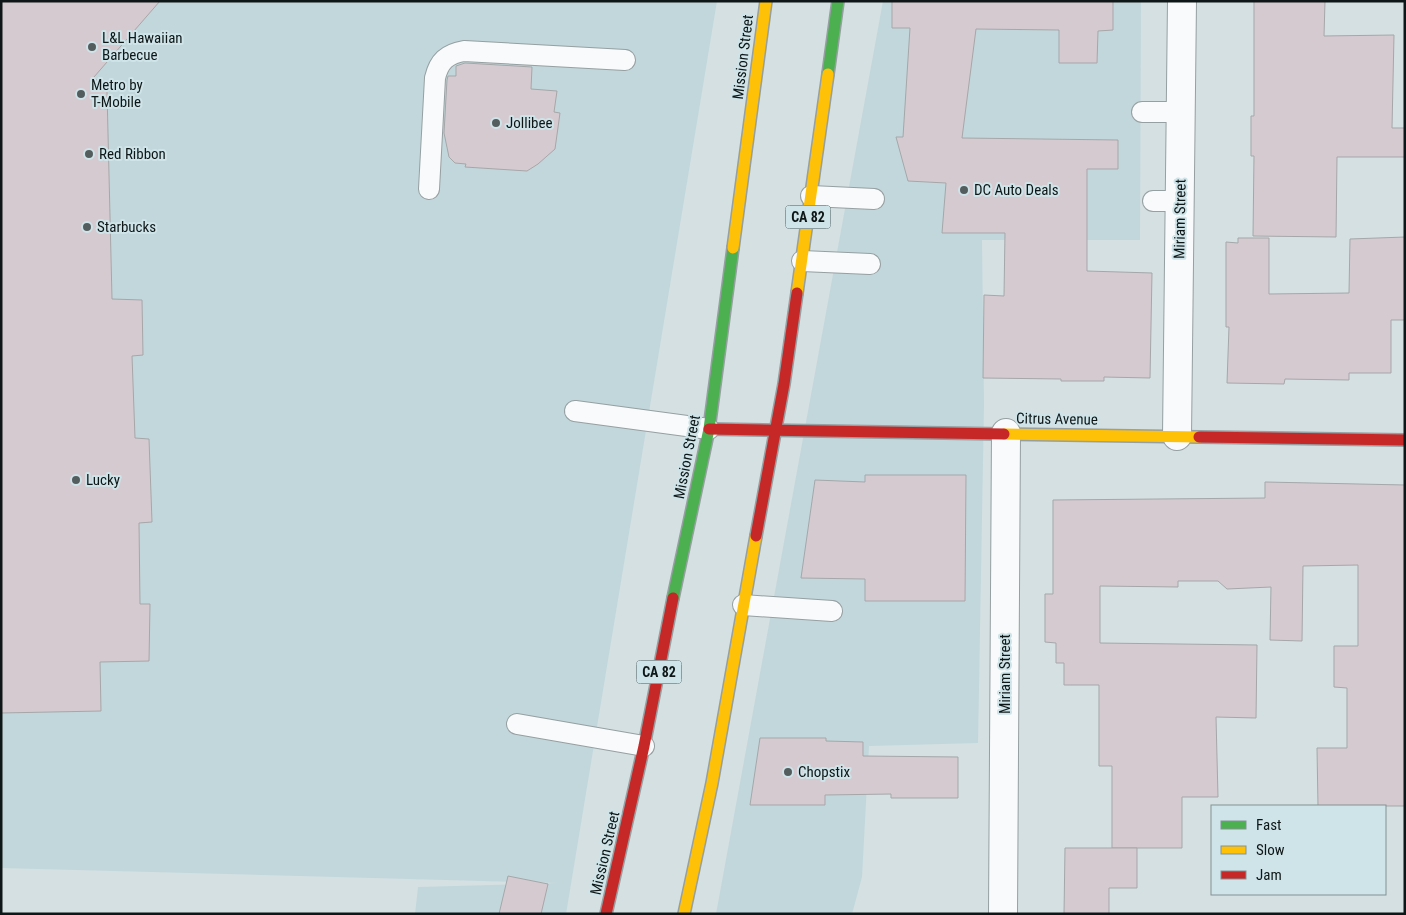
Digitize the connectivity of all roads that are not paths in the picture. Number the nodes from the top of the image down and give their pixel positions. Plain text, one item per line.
1 (766, 1) edge
2 (838, 1) edge
3 (1182, 1) edge
4 (625, 60) dead end
5 (1142, 112) dead end
6 (1181, 112) junction
7 (429, 189) dead end
8 (811, 196) junction
9 (874, 199) dead end
10 (1153, 201) dead end
11 (1180, 201) junction
12 (802, 261) junction
13 (870, 264) dead end
14 (576, 411) dead end
15 (709, 429) junction
16 (774, 432) junction
17 (1006, 433) junction
18 (1177, 436) junction
19 (1405, 440) edge
20 (743, 604) junction
21 (832, 611) dead end
22 (517, 724) dead end
23 (644, 746) junction
24 (606, 914) edge
25 (684, 914) edge
26 (1003, 914) edge

1 - 15 main road, Mission Street / CA 82
2 - 8 main road, CA 82
3 - 6 street, Miriam Street
4 - 7 lane
5 - 6 lane
6 - 11 street, Miriam Street
8 - 9 lane
8 - 12 main road, CA 82
10 - 11 lane
11 - 18 street, Miriam Street
12 - 13 lane
12 - 16 main road, CA 82
14 - 15 lane
15 - 16 main road, Citrus Avenue
15 - 23 main road, Mission Street / CA 82
16 - 17 main road, Citrus Avenue
16 - 20 main road, CA 82
17 - 18 main road, Citrus Avenue
17 - 26 street, Miriam Street
18 - 19 main road, Citrus Avenue
20 - 21 lane
20 - 25 main road, CA 82
22 - 23 lane
23 - 24 main road, Mission Street / CA 82

